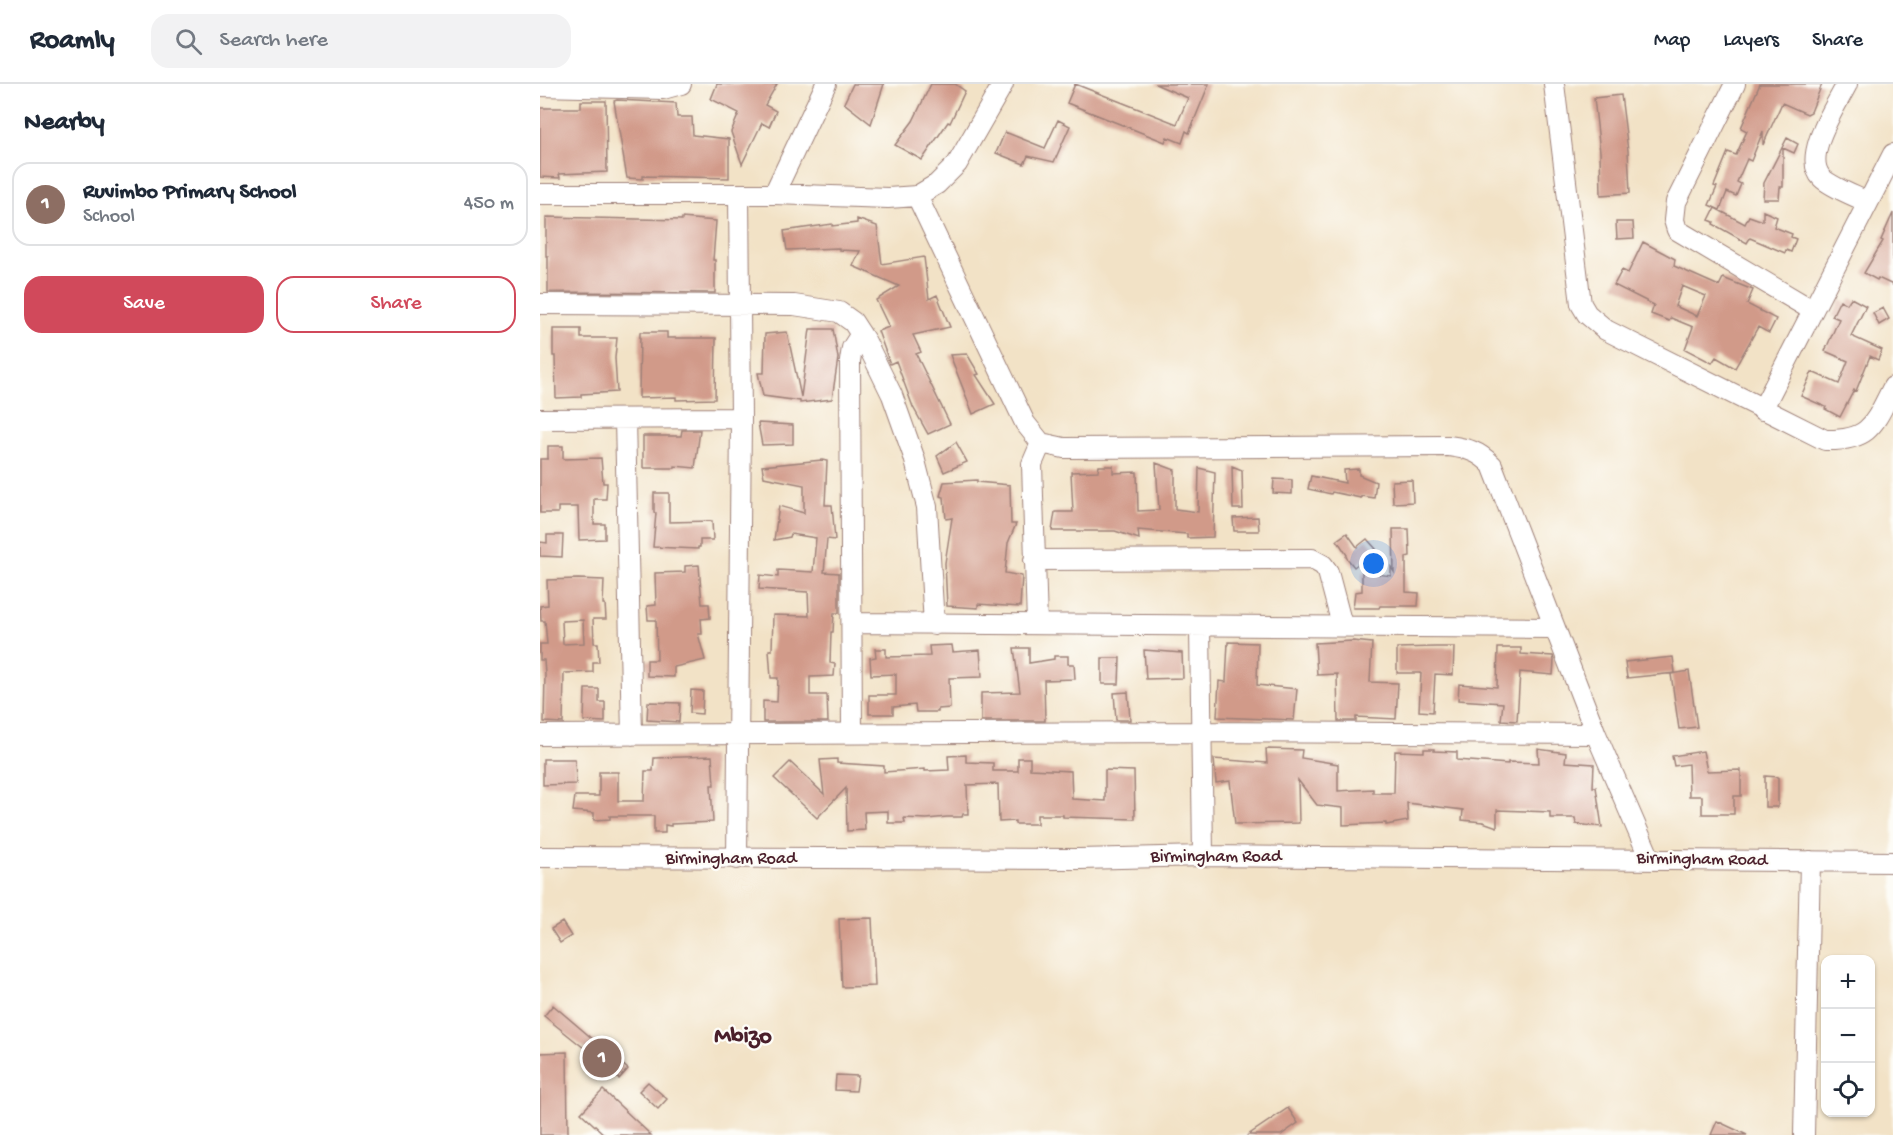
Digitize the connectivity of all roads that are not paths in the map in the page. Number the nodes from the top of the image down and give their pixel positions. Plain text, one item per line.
1 (681, 84) edge
2 (826, 84) edge
3 (1003, 84) edge
4 (1554, 84) edge
5 (1735, 84) edge
6 (1847, 84) edge
7 (540, 86) edge
8 (1893, 154) edge
9 (540, 194) edge
10 (739, 194) junction
11 (774, 194) junction
12 (916, 195) junction
13 (1867, 202) junction
14 (540, 304) edge
15 (740, 305) junction
16 (1812, 310) junction
17 (861, 334) junction
18 (1893, 387) edge
19 (1762, 410) junction
20 (741, 418) junction
21 (540, 419) edge
22 (625, 419) junction
23 (1041, 443) junction
24 (1034, 560) junction
25 (853, 623) junction
26 (1037, 624) junction
27 (934, 625) junction
28 (1342, 625) junction
29 (1200, 626) junction
30 (1554, 628) junction
31 (1202, 732) junction
32 (852, 733) junction
33 (1596, 734) junction
34 (540, 735) edge
35 (632, 735) junction
36 (739, 735) junction
37 (1203, 856) junction
38 (540, 857) edge
39 (737, 859) junction
40 (1650, 859) junction
41 (1810, 861) junction
42 (1893, 861) edge
43 (1804, 1135) edge

1 - 7 street
2 - 11 street
3 - 12 street
4 - 19 street
5 - 16 street
6 - 13 street
8 - 13 street
9 - 10 street
10 - 11 street
10 - 15 street
11 - 12 street
12 - 23 street
13 - 16 street
14 - 15 street
15 - 17 street
15 - 20 street
16 - 19 street
17 - 25 street
17 - 27 street
18 - 19 street
20 - 22 street
20 - 36 street
21 - 22 street
22 - 35 street
23 - 24 street
23 - 30 street
24 - 26 street
24 - 28 street
25 - 27 street
25 - 32 street
26 - 27 street
26 - 29 street
28 - 29 street
28 - 30 street
29 - 31 street
30 - 33 street
31 - 32 street
31 - 33 street
31 - 37 street
32 - 36 street
33 - 40 street
34 - 35 street
35 - 36 street
36 - 39 street
37 - 39 street, Birmingham Road
37 - 40 street, Birmingham Road
38 - 39 street, Birmingham Road
40 - 41 street, Birmingham Road
41 - 42 street, Birmingham Road
41 - 43 street

